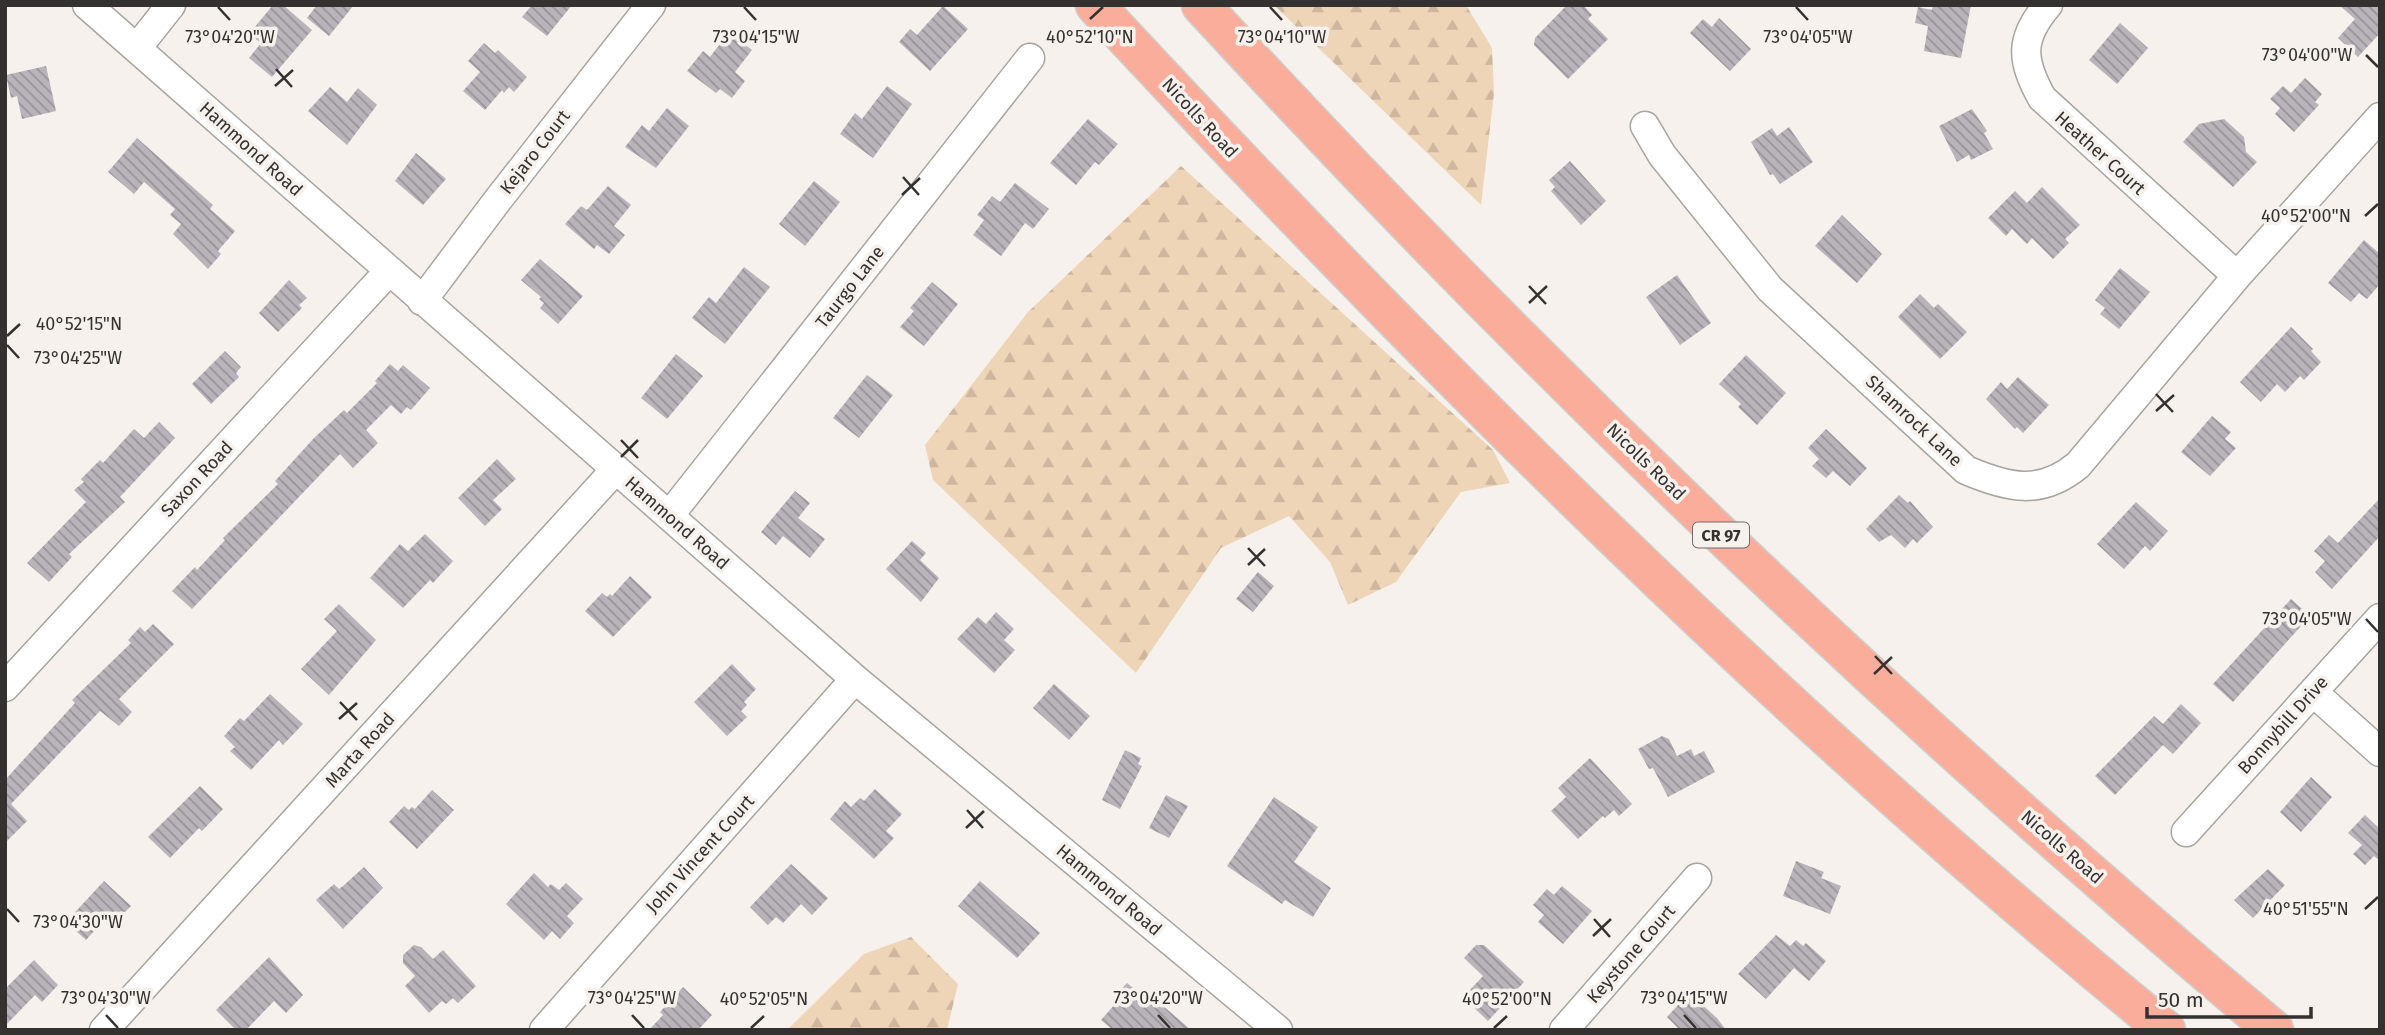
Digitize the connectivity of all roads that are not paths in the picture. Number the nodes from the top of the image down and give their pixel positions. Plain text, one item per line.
1 (87, 5) edge
2 (171, 5) edge
3 (651, 5) edge
4 (1096, 5) edge
5 (1202, 5) edge
6 (2048, 5) edge
7 (136, 48) junction
8 (1030, 58) dead end
9 (2380, 117) edge
10 (1646, 126) dead end
11 (389, 271) junction
12 (2237, 276) junction
13 (422, 301) junction
14 (616, 469) junction
15 (669, 516) junction
16 (2380, 618) edge
17 (855, 679) junction
18 (5, 687) edge
19 (2313, 692) junction
20 (2380, 752) edge
21 (2186, 832) dead end
22 (1698, 878) dead end
23 (121, 1024) edge
24 (544, 1030) edge
25 (1278, 1030) edge
26 (1564, 1030) edge
27 (2166, 1030) edge
28 (2274, 1030) edge

1 - 7 street, Hammond Road
2 - 7 street
3 - 13 street, Kejaro Court
4 - 27 highway, Nicolls Road
5 - 28 highway, Nicolls Road / CR 97
6 - 12 street, Heather Court
7 - 11 street, Hammond Road
8 - 15 street, Taurgo Lane
9 - 12 street, Shamrock Lane
10 - 12 street, Shamrock Lane
11 - 13 street, Hammond Road
11 - 18 street, Saxon Road
13 - 14 street, Hammond Road
14 - 15 street, Hammond Road
14 - 23 street, Marta Road
15 - 17 street, Hammond Road
16 - 19 street, Bonnybill Drive
17 - 24 street, John Vincent Court
17 - 25 street, Hammond Road
19 - 20 street
19 - 21 street, Bonnybill Drive
22 - 26 street, Keystone Court

